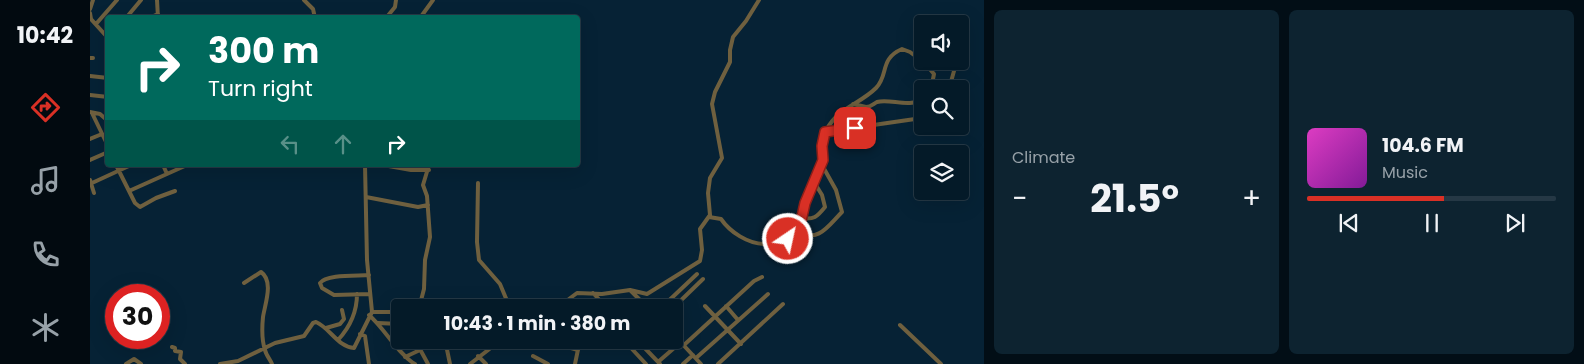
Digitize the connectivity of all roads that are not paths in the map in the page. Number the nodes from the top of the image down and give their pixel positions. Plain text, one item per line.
1 (93, 0) edge
2 (117, 0) edge
3 (141, 0) edge
4 (157, 0) edge
5 (304, 0) edge
6 (396, 0) edge
7 (433, 0) edge
8 (759, 0) edge
9 (90, 10) edge
10 (90, 13) edge
11 (128, 15) edge
12 (158, 15) edge
13 (314, 15) edge
14 (388, 15) edge
15 (422, 15) edge
16 (91, 19) edge
17 (96, 24) junction
18 (105, 34) edge
19 (914, 55) edge
20 (90, 76) edge
21 (105, 78) edge
22 (90, 95) edge
23 (105, 97) edge
24 (914, 102) edge
25 (854, 104) junction
26 (91, 113) edge
27 (105, 118) edge
28 (914, 119) edge
29 (825, 132) junction
30 (102, 134) junction
31 (90, 139) edge
32 (105, 140) edge
33 (105, 153) edge
34 (90, 160) edge
35 (822, 165) junction
36 (117, 167) edge
37 (127, 167) edge
38 (164, 167) edge
39 (183, 167) edge
40 (365, 167) edge
41 (394, 167) edge
42 (429, 170) joint
43 (119, 171) junction
44 (167, 174) junction
45 (91, 181) edge
46 (814, 182) junction
47 (478, 183) dead end
48 (175, 191) dead end
49 (129, 192) junction
50 (94, 193) dead end
51 (366, 197) junction
52 (428, 205) junction
53 (709, 217) junction
54 (801, 218) junction
55 (797, 232) junction
56 (697, 274) dead end
57 (369, 275) junction
58 (762, 277) dead end
59 (703, 279) dead end
60 (244, 283) dead end
61 (630, 290) junction
62 (593, 293) junction
63 (357, 294) junction
64 (370, 294) junction
65 (768, 294) dead end
66 (421, 299) edge
67 (506, 299) edge
68 (571, 299) edge
69 (599, 299) edge
70 (640, 299) edge
71 (671, 299) edge
72 (682, 299) edge
73 (783, 304) dead end
74 (705, 306) dead end
75 (726, 306) junction
76 (342, 310) dead end
77 (391, 312) edge
78 (370, 313) junction
79 (715, 316) junction
80 (738, 320) junction
81 (378, 323) junction
82 (391, 324) edge
83 (900, 325) dead end
84 (326, 328) junction
85 (728, 330) junction
86 (360, 334) junction
87 (391, 339) edge
88 (338, 340) junction
89 (683, 343) edge
90 (741, 344) junction
91 (683, 345) edge
92 (172, 347) dead end
93 (265, 348) junction
94 (399, 349) edge
95 (445, 349) edge
96 (488, 349) edge
97 (575, 349) edge
98 (632, 349) edge
99 (646, 349) edge
100 (676, 349) edge
101 (420, 350) joint
102 (578, 350) joint
103 (478, 356) junction
104 (533, 356) dead end
105 (405, 357) junction
106 (695, 357) junction
107 (723, 359) junction
108 (659, 363) edge
109 (126, 364) edge
110 (141, 364) edge
111 (184, 364) edge
112 (220, 364) edge
113 (272, 364) edge
114 (370, 364) edge
115 (415, 364) edge
116 (428, 364) edge
117 (450, 364) edge
118 (470, 364) edge
119 (486, 364) edge
120 (548, 364) edge
121 (575, 364) edge
122 (646, 364) edge
123 (683, 364) edge
124 (701, 364) edge
125 (718, 364) edge
126 (728, 364) edge
127 (941, 364) edge

1 - 9 street
2 - 17 street
3 - 11 street
4 - 12 street
5 - 13 street
6 - 14 street
7 - 15 street
8 - 53 street
10 - 16 street
16 - 17 street
17 - 18 street
19 - 25 street
20 - 21 street
22 - 23 street
24 - 25 street
25 - 29 street
26 - 27 street
26 - 30 street
28 - 29 street
29 - 35 street
30 - 31 street
30 - 32 street
33 - 34 street
35 - 46 street
35 - 55 street
36 - 43 street
37 - 43 street
38 - 44 street
39 - 44 street
40 - 51 street
41 - 42 street
42 - 52 street
43 - 45 street
43 - 49 street
44 - 49 street
45 - 50 street
46 - 54 street
46 - 54 street
47 - 67 street
48 - 49 street
51 - 52 street
51 - 57 street
52 - 66 street
53 - 55 street
53 - 61 street
54 - 55 street
56 - 71 street
57 - 63 street
57 - 64 street
58 - 75 street
59 - 72 street
60 - 93 street
61 - 62 street
61 - 70 street
62 - 68 street
62 - 69 street
63 - 64 street
63 - 88 street
64 - 78 street
65 - 80 street
73 - 90 street
74 - 79 street
75 - 79 street
75 - 80 street
76 - 84 street
77 - 78 street
78 - 81 street
78 - 86 street
79 - 85 street
79 - 89 street
80 - 85 street
81 - 82 street
81 - 87 street
83 - 127 street
84 - 88 street
84 - 93 street
85 - 90 street
85 - 106 street
86 - 88 street
86 - 114 street
90 - 107 street
91 - 106 street
92 - 111 street
93 - 112 street
93 - 113 street
94 - 105 street
95 - 117 street
96 - 103 street
97 - 102 street
98 - 122 street
99 - 108 street
100 - 108 street
101 - 105 street
101 - 116 street
102 - 121 street
103 - 118 street
103 - 119 street
104 - 120 street
105 - 115 street
106 - 123 street
106 - 124 street
107 - 125 street
107 - 126 street
109 - 110 street

